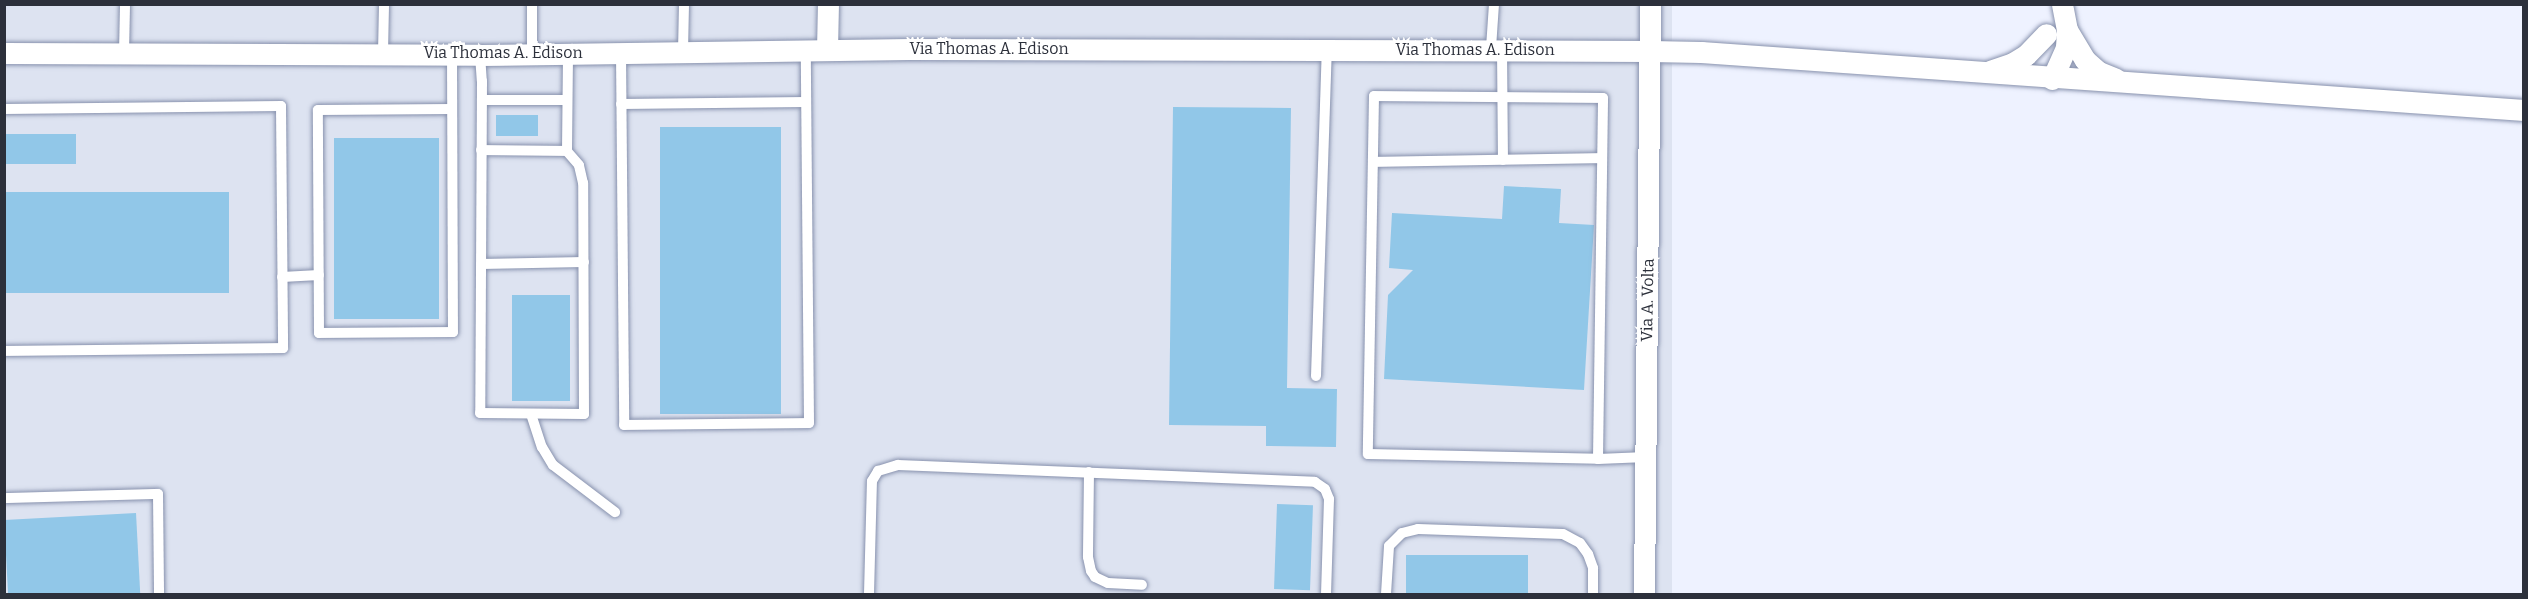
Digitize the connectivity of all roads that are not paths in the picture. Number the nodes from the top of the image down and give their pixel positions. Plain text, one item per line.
1 (125, 4) edge
2 (384, 4) edge
3 (532, 4) edge
4 (684, 4) edge
5 (828, 4) edge
6 (1494, 4) edge
7 (1650, 4) edge
8 (2055, 4) edge
9 (2062, 4) edge
10 (2067, 30) junction
11 (2046, 34) junction
12 (1496, 48) junction
13 (816, 50) junction
14 (1327, 51) junction
15 (1650, 51) junction
16 (683, 52) junction
17 (4, 53) edge
18 (124, 53) junction
19 (383, 53) junction
20 (568, 53) junction
21 (621, 53) junction
22 (452, 54) junction
23 (532, 54) junction
24 (480, 55) junction
25 (1972, 73) junction
26 (2052, 79) junction
27 (2134, 82) junction
28 (1502, 97) junction
29 (482, 100) junction
30 (567, 100) junction
31 (806, 102) junction
32 (621, 104) junction
33 (4, 109) edge
34 (452, 109) junction
35 (2523, 110) edge
36 (481, 150) junction
37 (567, 151) junction
38 (1602, 158) junction
39 (1503, 160) junction
40 (1373, 162) junction
41 (584, 262) junction
42 (481, 264) junction
43 (319, 275) junction
44 (282, 278) junction
45 (4, 351) edge
46 (1316, 376) dead end
47 (531, 414) junction
48 (1646, 457) junction
49 (1598, 459) junction
50 (1089, 472) junction
51 (4, 498) edge
52 (615, 512) dead end
53 (1142, 585) dead end
54 (159, 594) edge
55 (869, 594) edge
56 (1326, 594) edge
57 (1386, 594) edge
58 (1593, 594) edge
59 (1644, 594) edge

1 - 18 lane
2 - 19 lane
3 - 23 lane
4 - 16 lane
5 - 13 street
6 - 12 lane
7 - 15 street, Via A. Volta
8 - 11 street
9 - 10 street
10 - 26 street
10 - 27 street
11 - 25 street
11 - 26 street
12 - 14 street, Via Thomas A. Edison
12 - 15 street, Via Thomas A. Edison
12 - 28 lane
13 - 14 street, Via Thomas A. Edison
13 - 16 street, Via Thomas A. Edison
13 - 31 lane
14 - 46 lane
15 - 25 street, Via Thomas A. Edison
15 - 48 street, Via A. Volta
16 - 21 street, Via Thomas A. Edison
17 - 18 street, Via Thomas A. Edison
18 - 19 street, Via Thomas A. Edison
19 - 22 street, Via Thomas A. Edison
20 - 21 street, Via Thomas A. Edison
20 - 23 street, Via Thomas A. Edison
20 - 30 lane
21 - 32 lane
22 - 24 street, Via Thomas A. Edison
22 - 34 lane
23 - 24 street, Via Thomas A. Edison
24 - 29 lane
25 - 26 street, Via Thomas A. Edison
26 - 27 street, Via Thomas A. Edison
27 - 35 street
28 - 38 lane
28 - 39 lane
28 - 40 lane
29 - 30 lane
29 - 36 lane
30 - 37 lane
31 - 32 lane
31 - 32 lane
33 - 44 lane
34 - 43 lane
34 - 43 lane
36 - 37 lane
36 - 42 lane
37 - 41 lane
38 - 39 lane
38 - 49 lane
39 - 40 lane
40 - 49 lane
41 - 42 lane
41 - 47 lane
42 - 47 lane
43 - 44 lane
44 - 45 lane
47 - 52 lane
48 - 49 lane
48 - 59 street, Via A. Volta
50 - 53 lane
50 - 55 lane
50 - 56 lane
51 - 54 lane
57 - 58 lane

